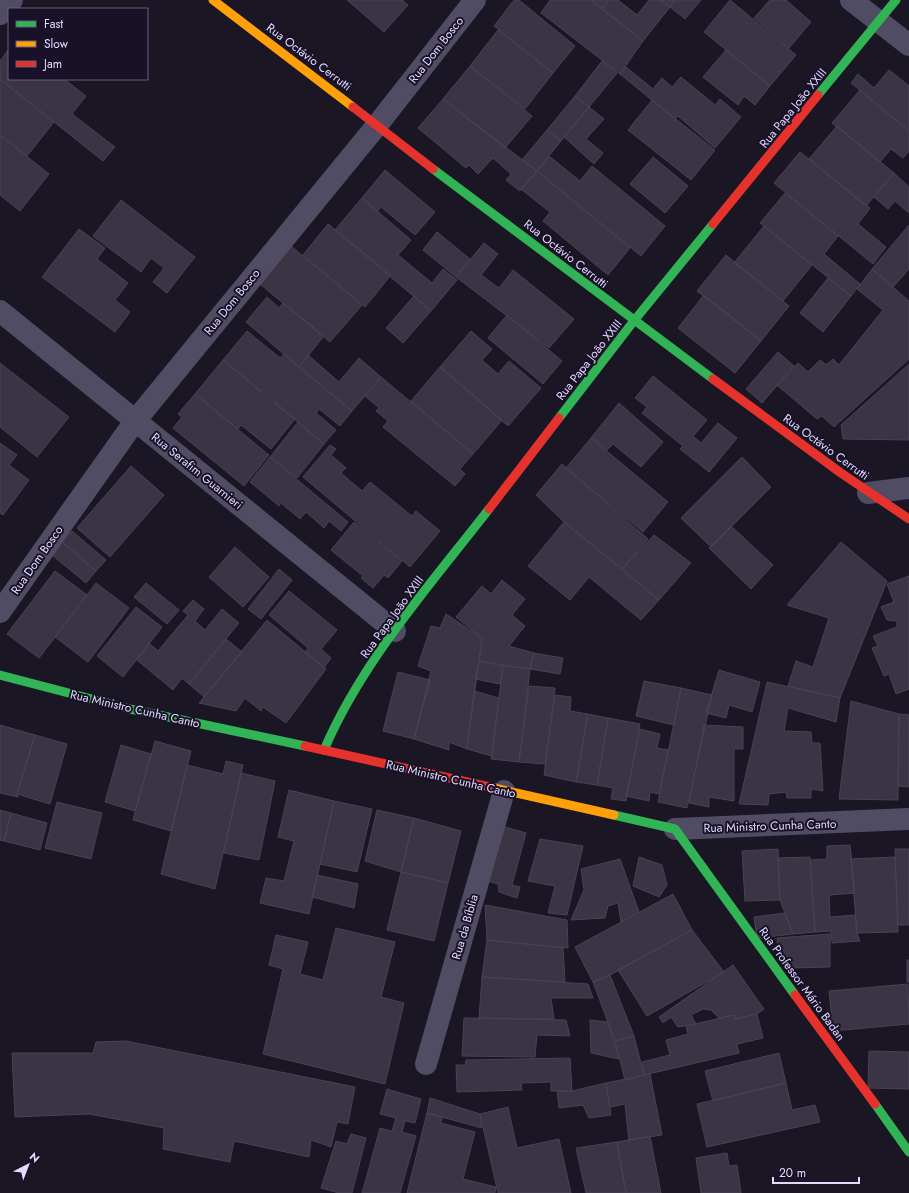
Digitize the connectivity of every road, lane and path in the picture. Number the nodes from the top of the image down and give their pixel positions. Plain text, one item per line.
1 (12, 0) edge
2 (213, 0) edge
3 (475, 0) edge
4 (851, 0) edge
5 (896, 0) edge
6 (0, 14) edge
7 (878, 22) junction
8 (909, 46) edge
9 (378, 124) junction
10 (0, 311) edge
11 (634, 322) junction
12 (135, 421) junction
13 (909, 488) edge
14 (868, 492) junction
15 (909, 519) edge
16 (0, 612) edge
17 (395, 631) junction
18 (0, 675) edge
19 (324, 750) junction
20 (504, 791) junction
21 (909, 819) edge
22 (675, 829) junction
23 (426, 1064) dead end
24 (909, 1152) edge

1 - 6 street
2 - 9 street, Rua Octávio Cerrutti
3 - 9 street, Rua Dom Bosco
4 - 7 street
5 - 7 street, Rua Papa João XXIII
7 - 8 street
7 - 11 street, Rua Papa João XXIII
9 - 11 street, Rua Octávio Cerrutti
9 - 12 street, Rua Dom Bosco
10 - 12 street, Rua Serafim Guarnieri
11 - 14 street, Rua Octávio Cerrutti
11 - 17 street, Rua Papa João XXIII
12 - 16 street, Rua Dom Bosco
12 - 17 street, Rua Serafim Guarnieri
13 - 14 street
14 - 15 street, Rua Octávio Cerrutti
17 - 19 street, Rua Papa João XXIII
18 - 19 street, Rua Ministro Cunha Canto
19 - 20 street, Rua Ministro Cunha Canto
20 - 22 street, Rua Ministro Cunha Canto
20 - 23 street, Rua da Bíblia
21 - 22 street, Rua Ministro Cunha Canto
22 - 24 street, Rua Professor Mário Badan

